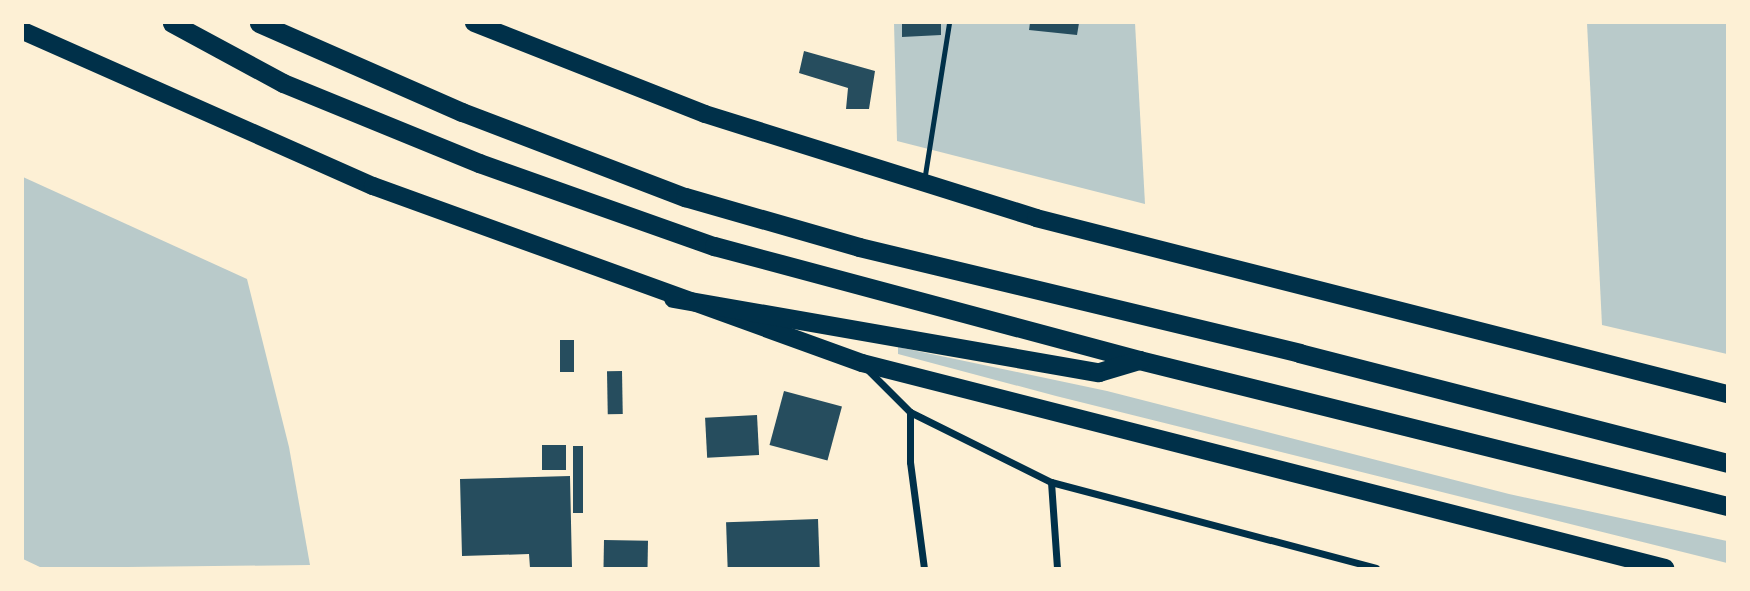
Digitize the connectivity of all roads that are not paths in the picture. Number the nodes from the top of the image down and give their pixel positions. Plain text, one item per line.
1 (172, 23) edge
2 (259, 23) edge
3 (474, 23) edge
4 (949, 23) edge
5 (23, 32) edge
6 (923, 184) junction
7 (673, 298) junction
8 (1139, 360) junction
9 (862, 363) junction
10 (1727, 394) edge
11 (910, 412) junction
12 (1727, 463) edge
13 (1051, 482) junction
14 (1727, 506) edge
15 (924, 568) edge
16 (1056, 568) edge
17 (1376, 568) edge
18 (1665, 568) edge

1 - 8 highway
2 - 12 highway
3 - 6 main road
4 - 6 lane
5 - 7 main road
6 - 10 main road
7 - 8 highway
7 - 9 main road
8 - 14 highway
9 - 11 street
9 - 18 main road
11 - 13 street
11 - 15 street
13 - 16 street
13 - 17 street

